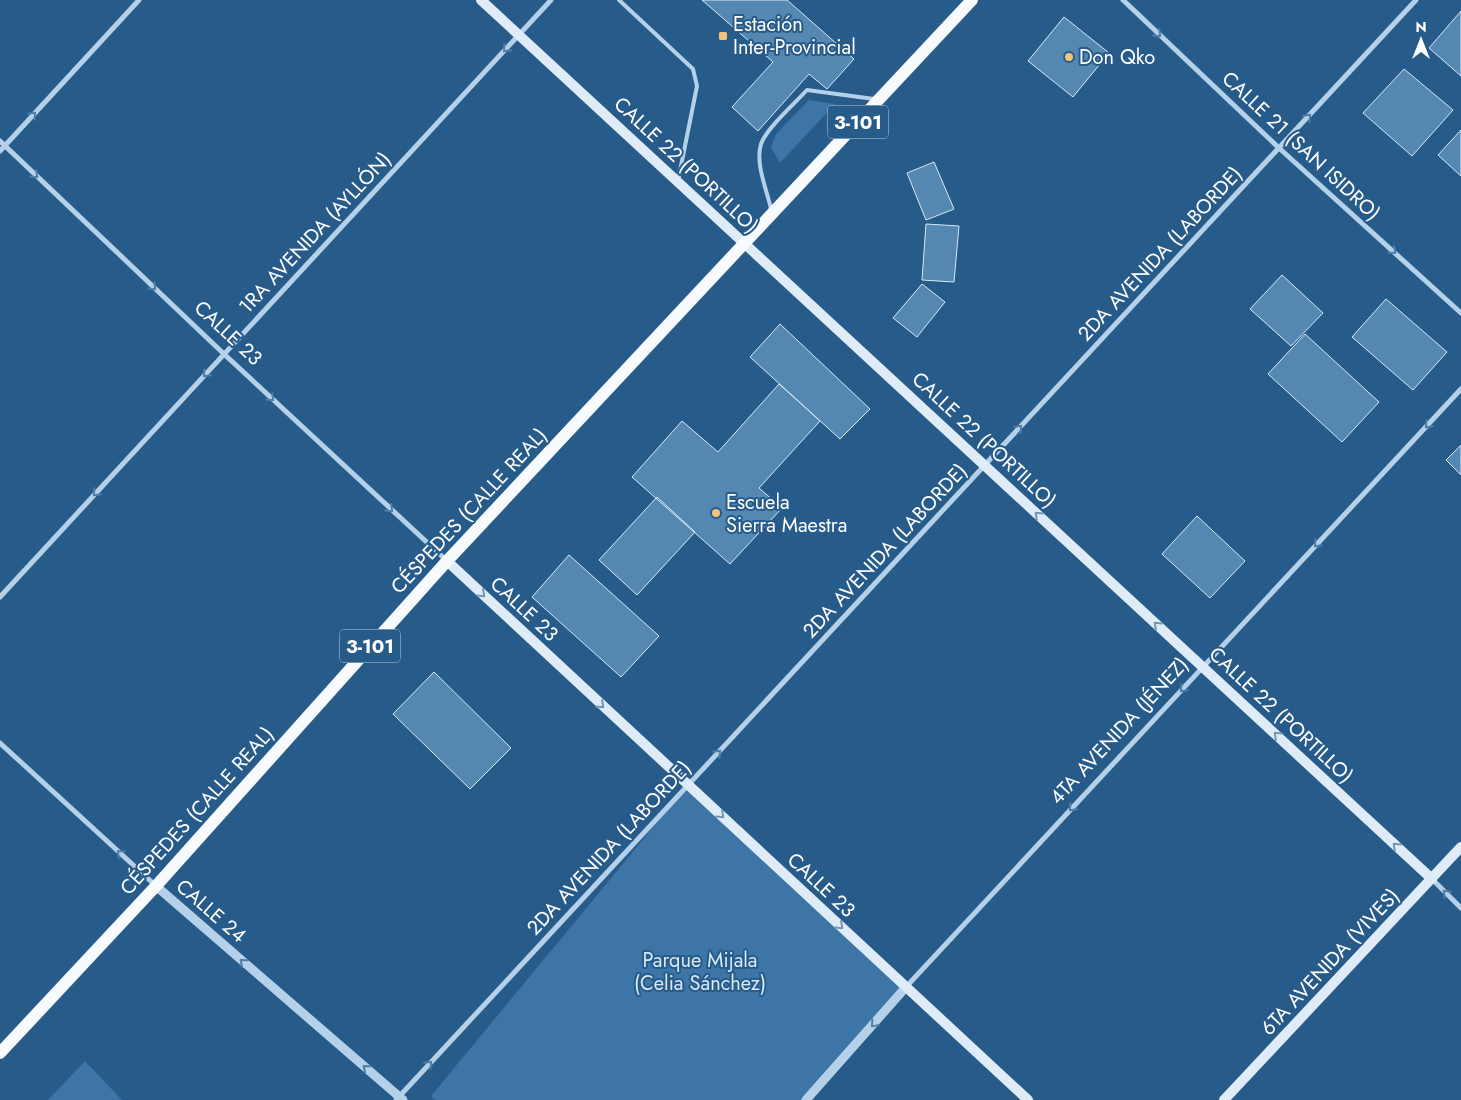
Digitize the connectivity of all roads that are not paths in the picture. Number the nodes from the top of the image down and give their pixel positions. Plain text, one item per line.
1 (139, 0) edge
2 (481, 0) edge
3 (551, 0) edge
4 (619, 0) edge
5 (972, 0) edge
6 (1123, 0) edge
7 (1416, 0) edge
8 (518, 35) junction
9 (879, 100) junction
10 (0, 141) edge
11 (5, 146) junction
12 (1279, 148) junction
13 (0, 151) edge
14 (678, 181) junction
15 (773, 214) junction
16 (745, 244) junction
17 (1461, 313) edge
18 (224, 354) junction
19 (1461, 389) edge
20 (984, 465) junction
21 (446, 561) junction
22 (0, 597) edge
23 (1203, 667) junction
24 (0, 744) edge
25 (688, 785) junction
26 (1461, 847) edge
27 (1432, 879) junction
28 (156, 886) junction
29 (1461, 908) edge
30 (906, 987) junction
31 (0, 1053) edge
32 (399, 1099) edge
33 (806, 1100) edge
34 (1028, 1100) edge
35 (1224, 1100) edge

11 -> 1 street
2 - 8 main road, CALLE 22 (PORTILLO)
3 - 8 street, 1RA AVENIDA (AYLLÓN)
4 - 14 lane
5 - 9 main road, CÉSPEDES (CALLE REAL) / 3-101
6 -> 12 street, CALLE 21 (SAN ISIDRO)
12 -> 7 street, 2DA AVENIDA (LABORDE)
8 - 14 main road, CALLE 22 (PORTILLO)
8 -> 18 street, 1RA AVENIDA (AYLLÓN)
9 - 15 main road, CÉSPEDES (CALLE REAL) / 3-101
9 - 15 lane
10 - 11 street, CALLE 23
11 - 13 street
11 -> 18 street, CALLE 23
12 -> 17 street, CALLE 21 (SAN ISIDRO)
20 -> 12 street, 2DA AVENIDA (LABORDE)
14 - 16 main road, CALLE 22 (PORTILLO)
15 - 16 main road, CÉSPEDES (CALLE REAL) / 3-101
16 - 20 main road, CALLE 22 (PORTILLO)
16 - 21 main road, CÉSPEDES (CALLE REAL) / 3-101
18 -> 21 street, CALLE 23
18 -> 22 street, 1RA AVENIDA (AYLLÓN)
19 -> 23 street, 4TA AVENIDA (JÉNEZ)
23 -> 20 main road, CALLE 22 (PORTILLO)
25 -> 20 street, 2DA AVENIDA (LABORDE)
21 -> 25 main road, CALLE 23
21 - 28 main road, CÉSPEDES (CALLE REAL) / 3-101
27 -> 23 main road, CALLE 22 (PORTILLO)
23 -> 30 street, 4TA AVENIDA (JÉNEZ)
28 -> 24 street, CALLE 24
25 -> 30 main road, CALLE 23
32 -> 25 street, 2DA AVENIDA (LABORDE)
26 - 27 main road, 6TA AVENIDA (VIVES)
29 -> 27 street, CALLE 22 (PORTILLO)
27 - 35 main road, 6TA AVENIDA (VIVES)
28 - 31 main road, CÉSPEDES (CALLE REAL) / 3-101
32 -> 28 street, CALLE 24
30 -> 33 street, 4TA AVENIDA (JÉNEZ)
30 - 34 main road, CALLE 23

